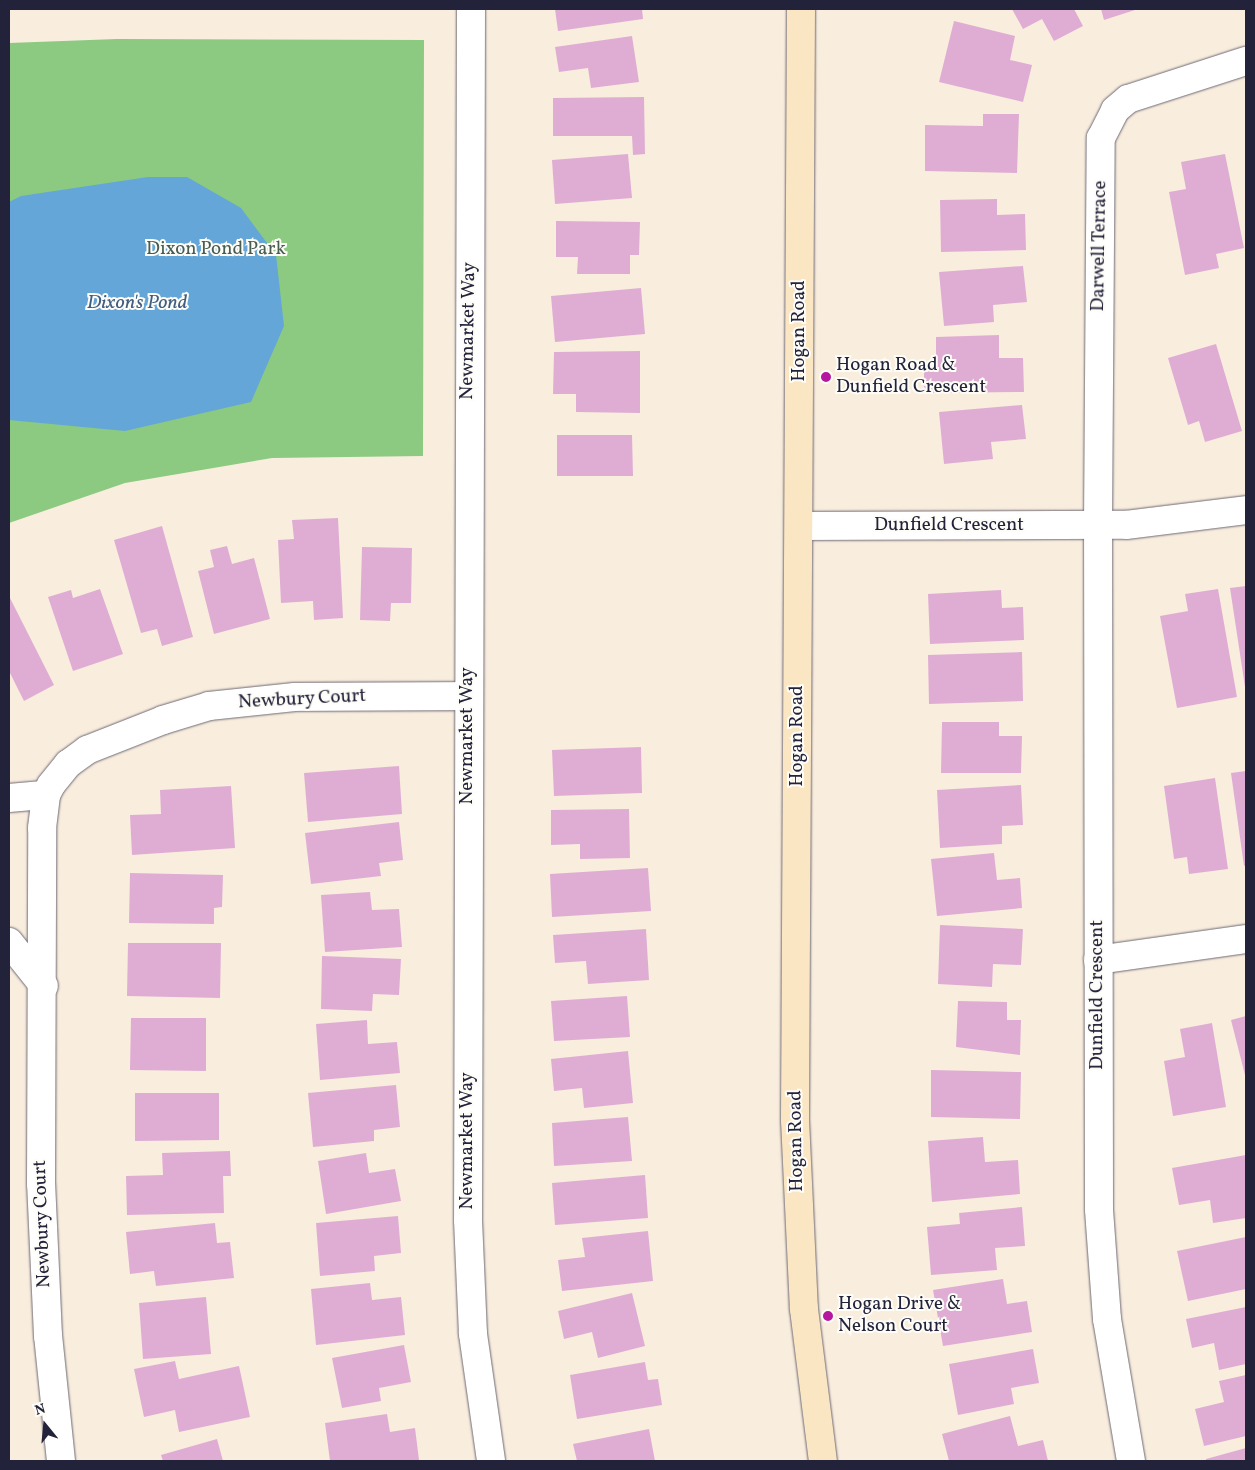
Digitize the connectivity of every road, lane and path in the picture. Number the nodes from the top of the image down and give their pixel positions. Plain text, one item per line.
1 (471, 9) edge
2 (801, 9) edge
3 (1246, 61) edge
4 (1246, 510) edge
5 (799, 526) junction
6 (1098, 526) junction
7 (468, 696) junction
8 (46, 795) junction
9 (9, 798) edge
10 (1246, 939) edge
11 (9, 942) edge
12 (1098, 960) junction
13 (44, 986) junction
14 (61, 1461) edge
15 (491, 1461) edge
16 (822, 1461) edge
17 (1131, 1461) edge

1 - 7 street, Newmarket Way
2 - 5 street, Hogan Road
3 - 6 street, Darwell Terrace
4 - 6 street, Dunfield Crescent
5 - 6 street, Dunfield Crescent
5 - 16 street, Hogan Road
6 - 12 street, Dunfield Crescent
7 - 8 street, Newbury Court
7 - 15 street, Newmarket Way
8 - 9 street
8 - 13 street, Newbury Court
10 - 12 street
11 - 13 street
12 - 17 street, Dunfield Crescent
13 - 14 street, Newbury Court

